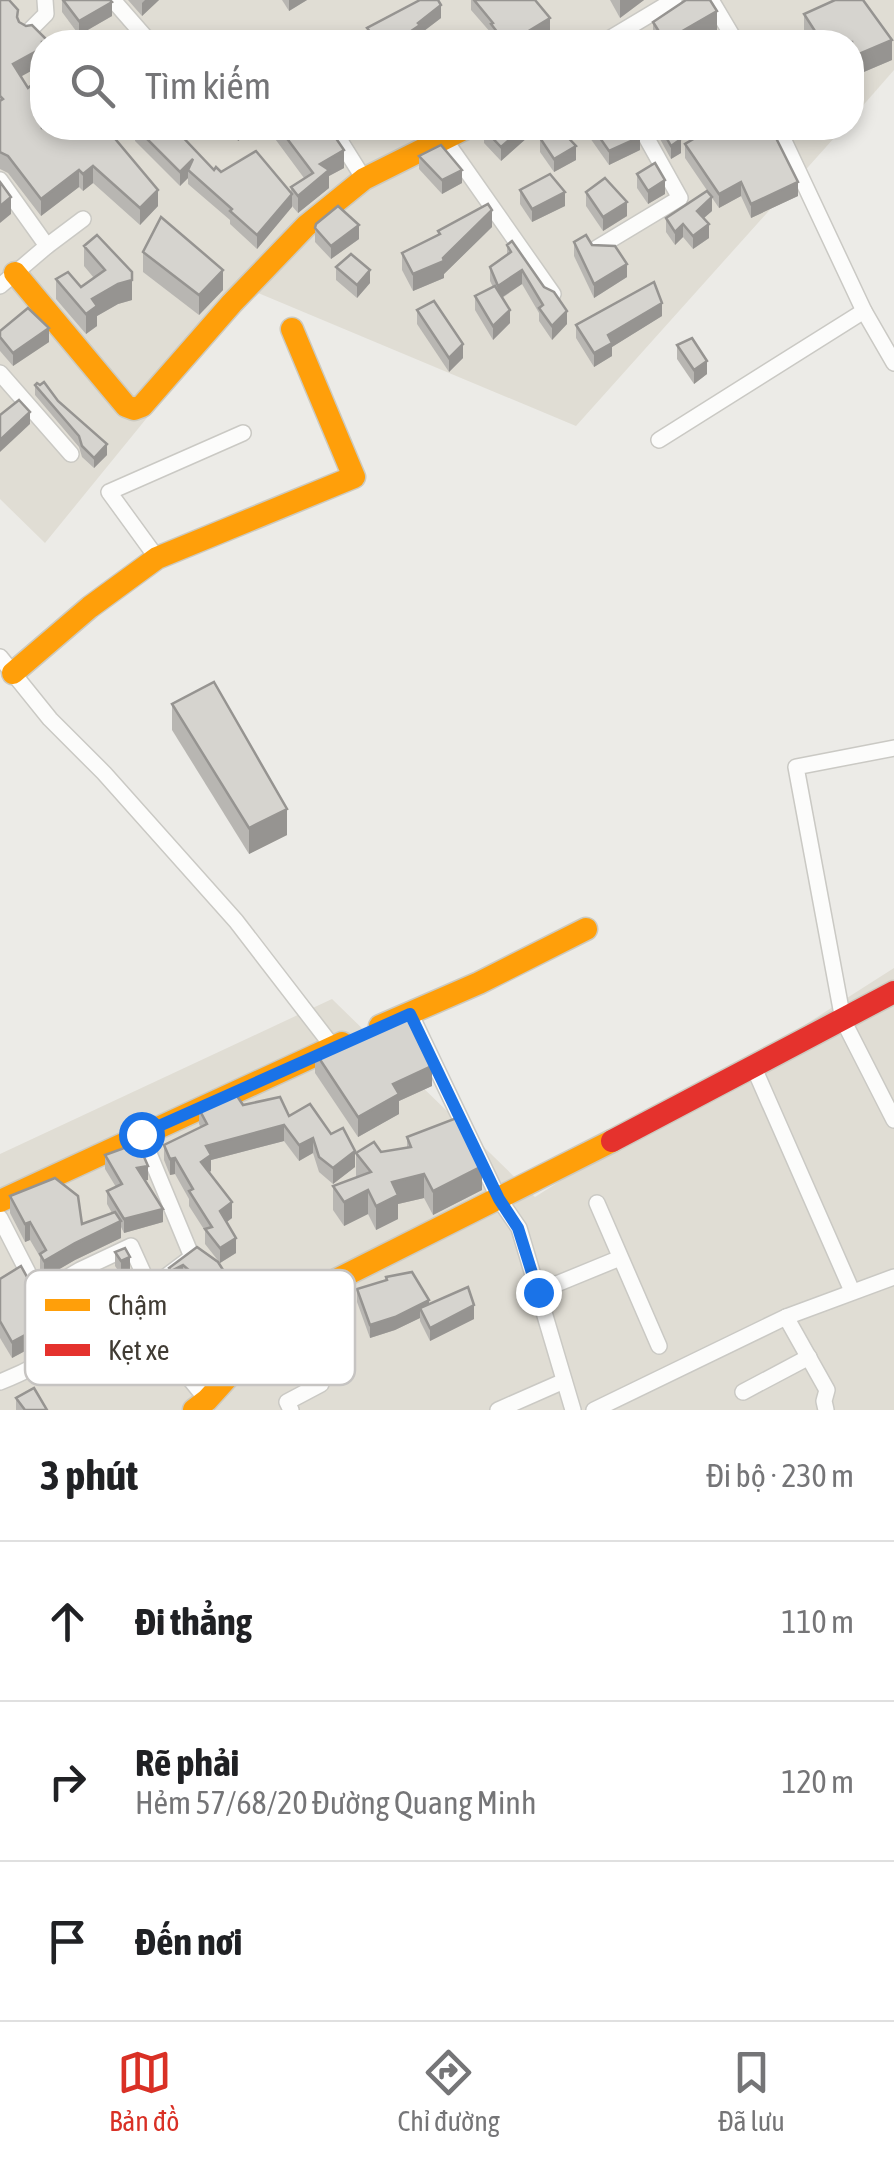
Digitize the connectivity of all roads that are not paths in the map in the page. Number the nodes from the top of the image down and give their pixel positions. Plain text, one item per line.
1 (45, 0) edge
2 (113, 0) edge
3 (674, 0) edge
4 (711, 0) edge
5 (139, 30) edge
6 (624, 30) edge
7 (729, 30) edge
8 (28, 32) edge
9 (340, 140) edge
10 (445, 140) joint
11 (648, 140) edge
12 (784, 140) edge
13 (364, 179) junction
14 (0, 180) edge
15 (83, 219) dead end
16 (47, 246) junction
17 (597, 248) edge
18 (8, 279) edge
19 (554, 294) edge
20 (864, 310) junction
21 (292, 329) dead end
22 (894, 363) edge
23 (2, 380) edge
24 (243, 433) dead end
25 (659, 440) dead end
26 (72, 454) dead end
27 (157, 558) junction
28 (7, 665) edge
29 (894, 748) edge
30 (586, 928) dead end
31 (894, 992) edge
32 (410, 1014) junction
33 (843, 1020) junction
34 (332, 1047) junction
35 (754, 1068) junction
36 (894, 1120) edge
37 (141, 1134) junction
38 (499, 1199) junction
39 (0, 1201) edge
40 (597, 1203) dead end
41 (0, 1218) edge
42 (620, 1258) junction
43 (27, 1270) edge
44 (80, 1270) edge
45 (142, 1270) edge
46 (174, 1270) edge
47 (355, 1270) edge
48 (894, 1277) edge
49 (852, 1291) junction
50 (538, 1292) junction
51 (786, 1318) junction
52 (659, 1346) dead end
53 (808, 1357) junction
54 (25, 1370) edge
55 (564, 1381) junction
56 (0, 1382) edge
57 (219, 1385) edge
58 (319, 1385) edge
59 (743, 1392) dead end
60 (200, 1405) edge
61 (291, 1410) edge
62 (498, 1410) edge
63 (573, 1410) edge
64 (594, 1410) edge
65 (826, 1410) edge

1 - 8 street
2 - 5 street
3 - 6 street
4 - 7 street
9 - 13 street
10 - 13 street
10 - 19 street
11 - 17 street
12 - 20 street
13 - 18 street
14 - 16 street
15 - 16 street
16 - 18 street
20 - 22 street
20 - 25 street
21 - 27 street
23 - 26 street
24 - 27 street
27 - 28 street
28 - 34 street
29 - 33 street
30 - 32 street
31 - 33 street
32 - 34 street
32 - 38 street
33 - 35 street
33 - 36 street
34 - 37 street
35 - 38 street
35 - 49 street
37 - 39 street
37 - 46 street
38 - 47 street
38 - 50 street
40 - 42 street
41 - 43 street
42 - 50 street
42 - 52 street
44 - 45 street
48 - 49 street
49 - 51 street
50 - 55 street
51 - 53 street
51 - 64 street
53 - 59 street
53 - 65 street
54 - 56 street
55 - 62 street
55 - 63 street
57 - 60 street
58 - 61 street

